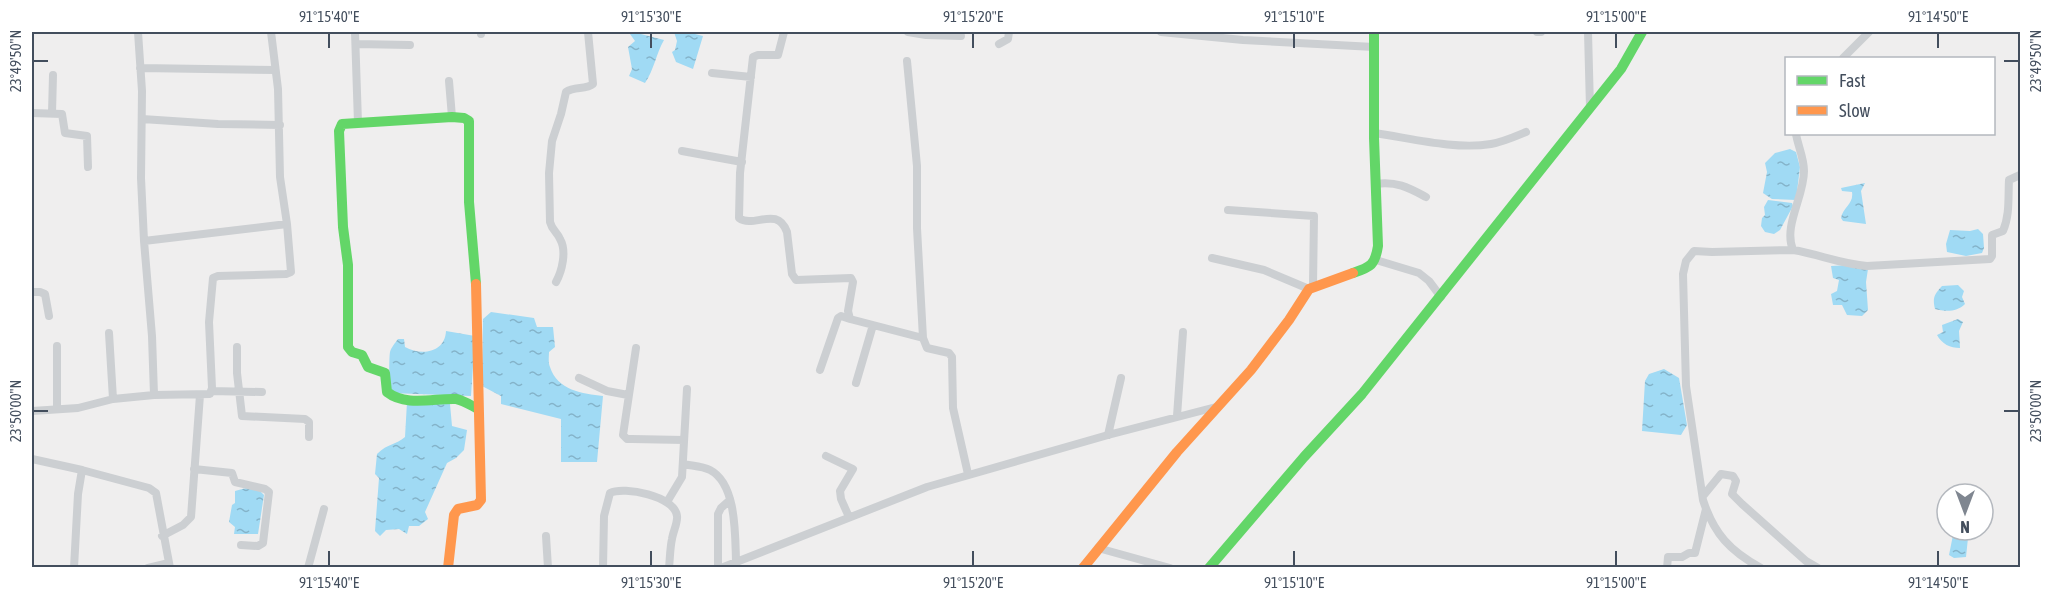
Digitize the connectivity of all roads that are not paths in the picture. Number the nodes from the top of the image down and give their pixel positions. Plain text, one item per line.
1 (138, 32) edge
2 (271, 32) edge
3 (356, 32) edge
4 (588, 32) edge
5 (784, 32) edge
6 (908, 32) edge
7 (1009, 32) edge
8 (1161, 32) edge
9 (1374, 32) edge
10 (1588, 32) edge
11 (1642, 32) edge
12 (1869, 32) edge
13 (961, 36) dead end
14 (356, 44) junction
15 (999, 44) dead end
16 (410, 45) dead end
17 (1374, 47) junction
18 (1844, 57) edge
19 (907, 62) dead end
20 (140, 68) junction
21 (275, 70) junction
22 (712, 73) dead end
23 (53, 75) dead end
24 (751, 77) junction
25 (449, 81) dead end
26 (1590, 108) junction
27 (32, 113) edge
28 (52, 113) junction
29 (452, 117) junction
30 (142, 119) junction
31 (358, 123) junction
32 (280, 124) junction
33 (1526, 132) dead end
34 (1374, 134) junction
35 (1796, 135) edge
36 (682, 151) dead end
37 (742, 162) junction
38 (88, 167) dead end
39 (2020, 176) edge
40 (1376, 184) junction
41 (1426, 197) dead end
42 (1228, 210) dead end
43 (287, 224) junction
44 (144, 241) junction
45 (1793, 250) junction
46 (1212, 258) dead end
47 (1376, 260) junction
48 (556, 282) dead end
49 (1311, 287) junction
50 (32, 292) edge
51 (1441, 297) junction
52 (50, 316) dead end
53 (850, 319) junction
54 (873, 325) junction
55 (1183, 332) dead end
56 (109, 333) dead end
57 (923, 338) junction
58 (57, 346) dead end
59 (237, 347) dead end
60 (636, 348) dead end
61 (820, 370) dead end
62 (579, 378) dead end
63 (1121, 378) dead end
64 (856, 383) dead end
65 (687, 389) dead end
66 (211, 391) junction
67 (239, 392) junction
68 (262, 392) dead end
69 (628, 394) junction
70 (154, 395) junction
71 (200, 395) junction
72 (113, 399) junction
73 (57, 409) junction
74 (478, 409) junction
75 (32, 411) edge
76 (1212, 411) junction
77 (1177, 416) junction
78 (1108, 435) junction
79 (309, 437) dead end
80 (684, 440) junction
81 (826, 456) dead end
82 (32, 459) edge
83 (683, 464) junction
84 (82, 470) junction
85 (194, 470) junction
86 (968, 474) junction
87 (1702, 496) junction
88 (730, 500) junction
89 (667, 502) junction
90 (324, 509) dead end
91 (1706, 509) junction
92 (849, 517) junction
93 (164, 535) junction
94 (546, 536) dead end
95 (241, 545) dead end
96 (1098, 548) junction
97 (736, 561) junction
98 (169, 565) edge
99 (74, 567) edge
100 (148, 567) edge
101 (308, 567) edge
102 (448, 567) edge
103 (548, 567) edge
104 (603, 567) edge
105 (669, 567) edge
106 (720, 567) edge
107 (1083, 567) edge
108 (1170, 567) edge
109 (1209, 567) edge
110 (1667, 567) edge
111 (1761, 567) edge
112 (1818, 567) edge

1 - 20 street
2 - 21 street
3 - 14 street
4 - 48 street
5 - 24 street
6 - 13 street
7 - 15 street
8 - 17 street
9 - 17 street
10 - 26 street
11 - 26 street
12 - 18 street
14 - 16 street
14 - 31 street
17 - 34 street
19 - 57 street
20 - 21 street
20 - 30 street
21 - 32 street
22 - 24 street
23 - 28 street
24 - 37 street
25 - 29 street
26 - 51 street
27 - 28 street
28 - 38 street
29 - 31 street
29 - 74 street
30 - 32 street
30 - 44 street
31 - 74 street
32 - 43 street
33 - 34 street
34 - 40 street
35 - 45 street
36 - 37 street
37 - 53 street
39 - 45 street
40 - 41 street
40 - 47 street
42 - 49 street
43 - 44 street
43 - 66 street
44 - 70 street
45 - 87 street
46 - 49 street
47 - 49 street
47 - 51 street
49 - 76 street
50 - 52 street
51 - 109 street
53 - 54 street
53 - 61 street
54 - 57 street
54 - 64 street
55 - 77 street
56 - 72 street
57 - 86 street
58 - 73 street
59 - 67 street
60 - 69 street
62 - 69 street
63 - 78 street
65 - 80 street
66 - 67 street
66 - 71 street
67 - 68 street
67 - 79 street
69 - 80 street
70 - 71 street
70 - 72 street
71 - 85 street
72 - 73 street
73 - 75 street
74 - 102 street
76 - 77 street
76 - 96 street
77 - 78 street
78 - 86 street
80 - 83 street
81 - 92 street
82 - 84 street
83 - 88 street
83 - 89 street
84 - 93 street
84 - 99 street
85 - 93 street
85 - 95 street
86 - 92 street
87 - 91 street
87 - 112 street
88 - 97 street
88 - 106 street
89 - 104 street
89 - 105 street
90 - 101 street
91 - 110 street
91 - 111 street
92 - 97 street
93 - 98 street
94 - 103 street
96 - 107 street
96 - 108 street
97 - 106 street
98 - 100 street

